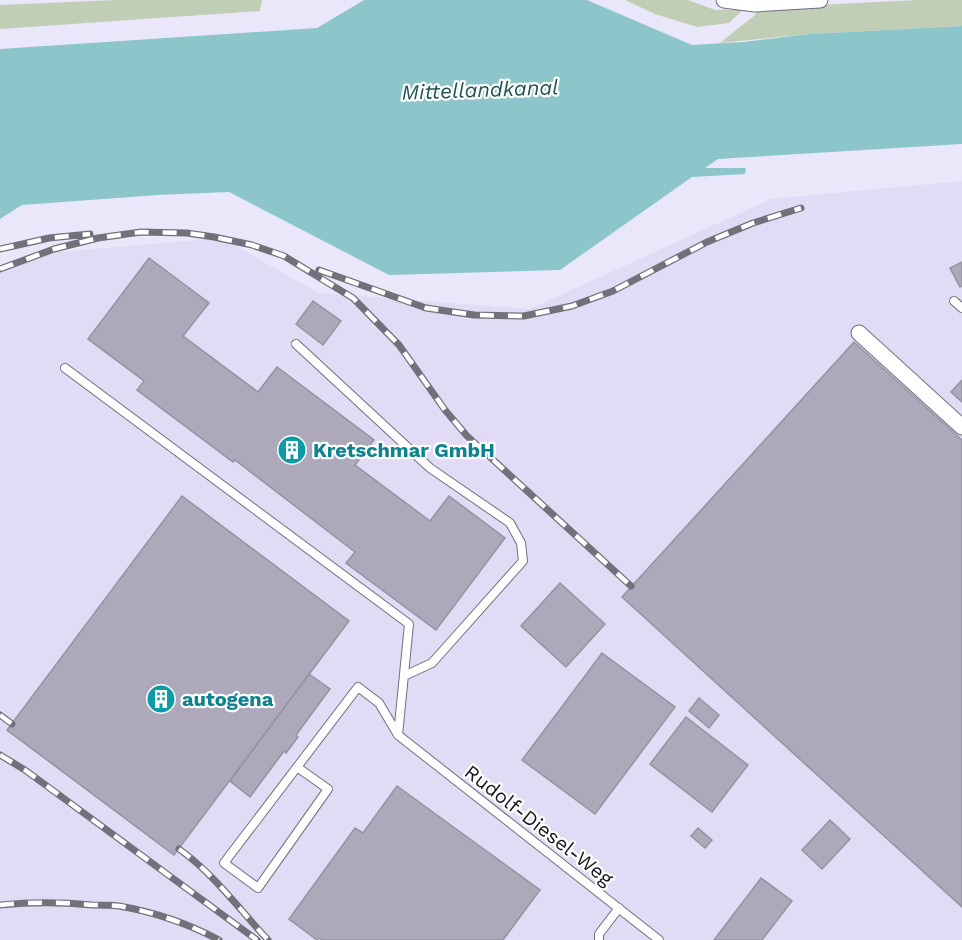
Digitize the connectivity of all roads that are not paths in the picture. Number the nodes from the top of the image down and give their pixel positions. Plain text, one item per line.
1 (723, 0) edge
2 (820, 0) edge
3 (954, 302) dead end
4 (962, 308) edge
5 (860, 333) dead end
6 (296, 344) dead end
7 (65, 368) dead end
8 (962, 427) edge
9 (404, 676) junction
10 (398, 735) junction
11 (297, 767) junction
12 (619, 908) junction
13 (599, 940) edge
14 (659, 940) edge

1 - 2 street
3 - 4 lane
5 - 8 street
6 - 9 lane
7 - 9 lane
9 - 10 lane
10 - 11 lane
10 - 12 lane, Rudolf-Diesel-Weg
11 - 11 lane
12 - 13 lane
12 - 14 lane, Rudolf-Diesel-Weg

